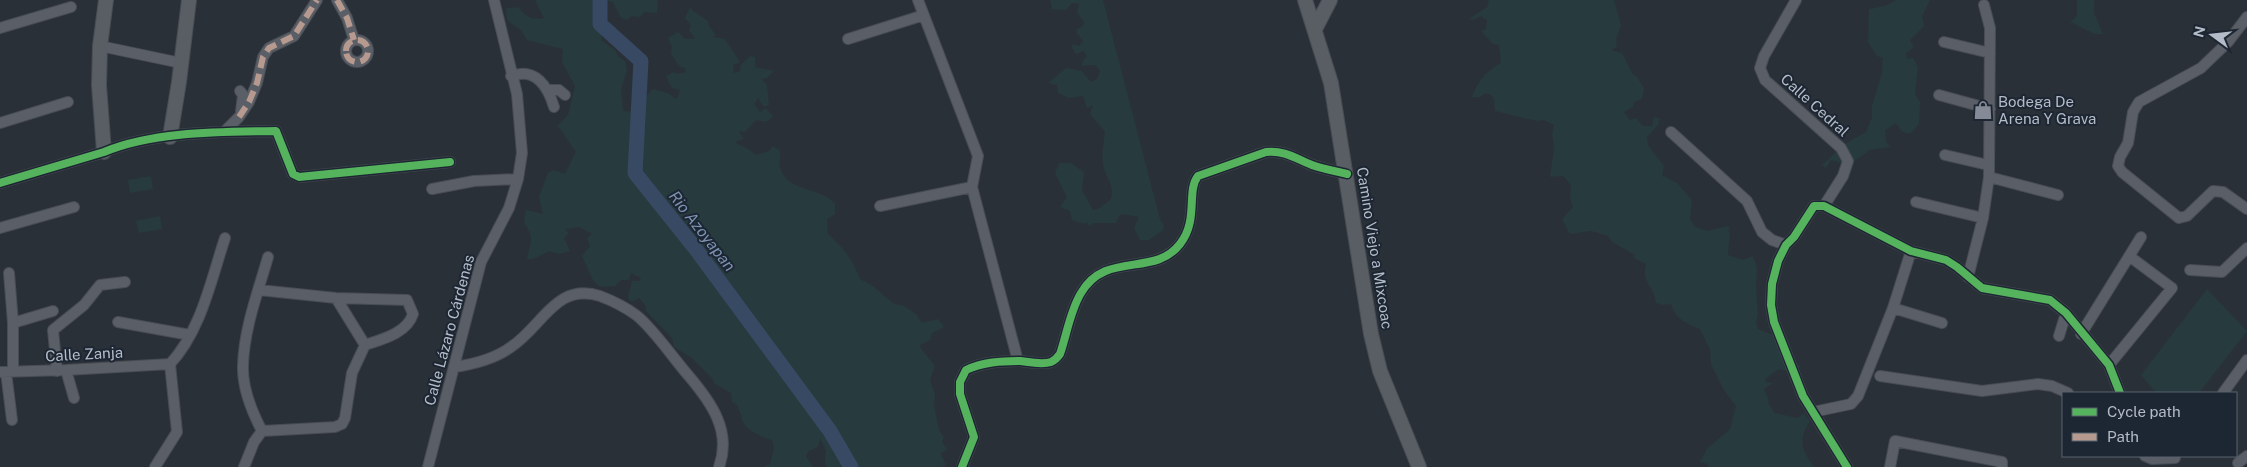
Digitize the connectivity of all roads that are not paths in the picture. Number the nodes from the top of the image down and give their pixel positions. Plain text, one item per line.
1 (106, 0) edge
2 (188, 0) edge
3 (317, 0) edge
4 (338, 0) edge
5 (494, 0) edge
6 (918, 0) edge
7 (1306, 0) edge
8 (1330, 0) edge
9 (1796, 0) edge
10 (1984, 5) dead end
11 (71, 7) dead end
12 (924, 15) junction
13 (2247, 17) edge
14 (0, 28) edge
15 (1315, 29) junction
16 (848, 39) dead end
17 (354, 40) dead end
18 (1944, 42) dead end
19 (100, 46) junction
20 (1990, 53) junction
21 (181, 63) junction
22 (511, 76) junction
23 (549, 90) junction
24 (240, 91) dead end
25 (565, 95) dead end
26 (1939, 95) dead end
27 (68, 102) dead end
28 (554, 107) dead end
29 (1990, 109) junction
30 (239, 117) junction
31 (0, 123) edge
32 (225, 132) junction
33 (1671, 132) dead end
34 (170, 137) junction
35 (104, 152) junction
36 (1944, 155) dead end
37 (450, 162) dead end
38 (1988, 165) junction
39 (1347, 174) junction
40 (1989, 177) junction
41 (518, 179) junction
42 (0, 183) edge
43 (972, 187) junction
44 (432, 189) dead end
45 (2058, 195) dead end
46 (1916, 202) dead end
47 (880, 206) dead end
48 (1824, 206) junction
49 (74, 207) dead end
50 (2247, 209) edge
51 (1983, 218) junction
52 (0, 228) edge
53 (225, 238) dead end
54 (2141, 238) dead end
55 (1786, 245) junction
56 (2247, 248) edge
57 (1911, 251) junction
58 (2128, 256) junction
59 (268, 257) dead end
60 (2190, 270) dead end
61 (9, 273) dead end
62 (1968, 277) junction
63 (125, 282) dead end
64 (259, 290) junction
65 (336, 298) junction
66 (1892, 308) junction
67 (53, 311) dead end
68 (2066, 313) junction
69 (118, 322) dead end
70 (13, 323) junction
71 (1942, 323) dead end
72 (2081, 334) junction
73 (190, 335) junction
74 (2059, 336) dead end
75 (366, 345) junction
76 (2247, 360) edge
77 (1018, 361) junction
78 (170, 364) junction
79 (2109, 365) junction
80 (455, 367) junction
81 (62, 370) junction
82 (7, 372) edge
83 (1880, 376) dead end
84 (2066, 392) edge
85 (2120, 392) edge
86 (2224, 392) edge
87 (74, 398) dead end
88 (1813, 412) junction
89 (12, 420) dead end
90 (262, 431) junction
91 (2247, 456) edge
92 (2147, 457) edge
93 (2176, 457) edge
94 (2238, 463) dead end
95 (155, 467) edge
96 (244, 467) edge
97 (428, 467) edge
98 (719, 467) edge
99 (962, 467) edge
100 (1419, 467) edge
101 (1847, 467) edge
102 (1890, 467) edge
103 (2002, 467) edge
104 (2168, 467) edge

1 - 19 main road
2 - 21 main road
3 - 30 street
4 - 17 street
5 - 22 street, Calle Lázaro Cárdenas
6 - 12 street
7 - 15 main road, Camino Viejo a Mixcoac
8 - 15 main road
9 - 48 street, Calle Cedral
10 - 20 street
11 - 14 street
12 - 16 street
12 - 43 street
13 - 50 street
15 - 39 main road, Camino Viejo a Mixcoac
18 - 20 street
19 - 21 street
19 - 35 main road
20 - 29 street
21 - 34 main road
22 - 23 street
22 - 41 street, Calle Lázaro Cárdenas
23 - 25 street
23 - 28 street
24 - 30 street
26 - 29 street
27 - 31 street
29 - 38 street
30 - 32 street
32 - 34 street
32 - 37 street
33 - 55 street
34 - 35 street
35 - 42 street
36 - 38 street
38 - 40 street
39 - 77 street
39 - 100 main road, Camino Viejo a Mixcoac
40 - 45 street
40 - 51 street
41 - 44 street
41 - 80 street, Calle Lázaro Cárdenas
43 - 47 street
43 - 77 street
46 - 51 street
48 - 55 street
48 - 57 street
49 - 52 street
51 - 62 street
53 - 73 street
54 - 58 street
55 - 88 street
56 - 60 street
57 - 62 street
57 - 66 street
58 - 72 street
58 - 79 street
59 - 64 street
61 - 70 street
62 - 68 street
63 - 81 street
64 - 65 street
64 - 90 street
65 - 75 street
65 - 75 street
66 - 71 street
66 - 88 street
67 - 70 street
68 - 72 street
68 - 74 street
69 - 73 street
70 - 82 street
72 - 79 street
73 - 78 street
75 - 90 street
76 - 86 street
77 - 99 street
78 - 81 street, Calle Zanja
78 - 95 street
79 - 85 street
80 - 97 street, Calle Lázaro Cárdenas
80 - 98 street
81 - 82 street, Calle Zanja
81 - 87 street
82 - 89 street
83 - 84 street
88 - 101 street
90 - 96 street
91 - 94 street
92 - 93 street
93 - 104 street
102 - 103 street

